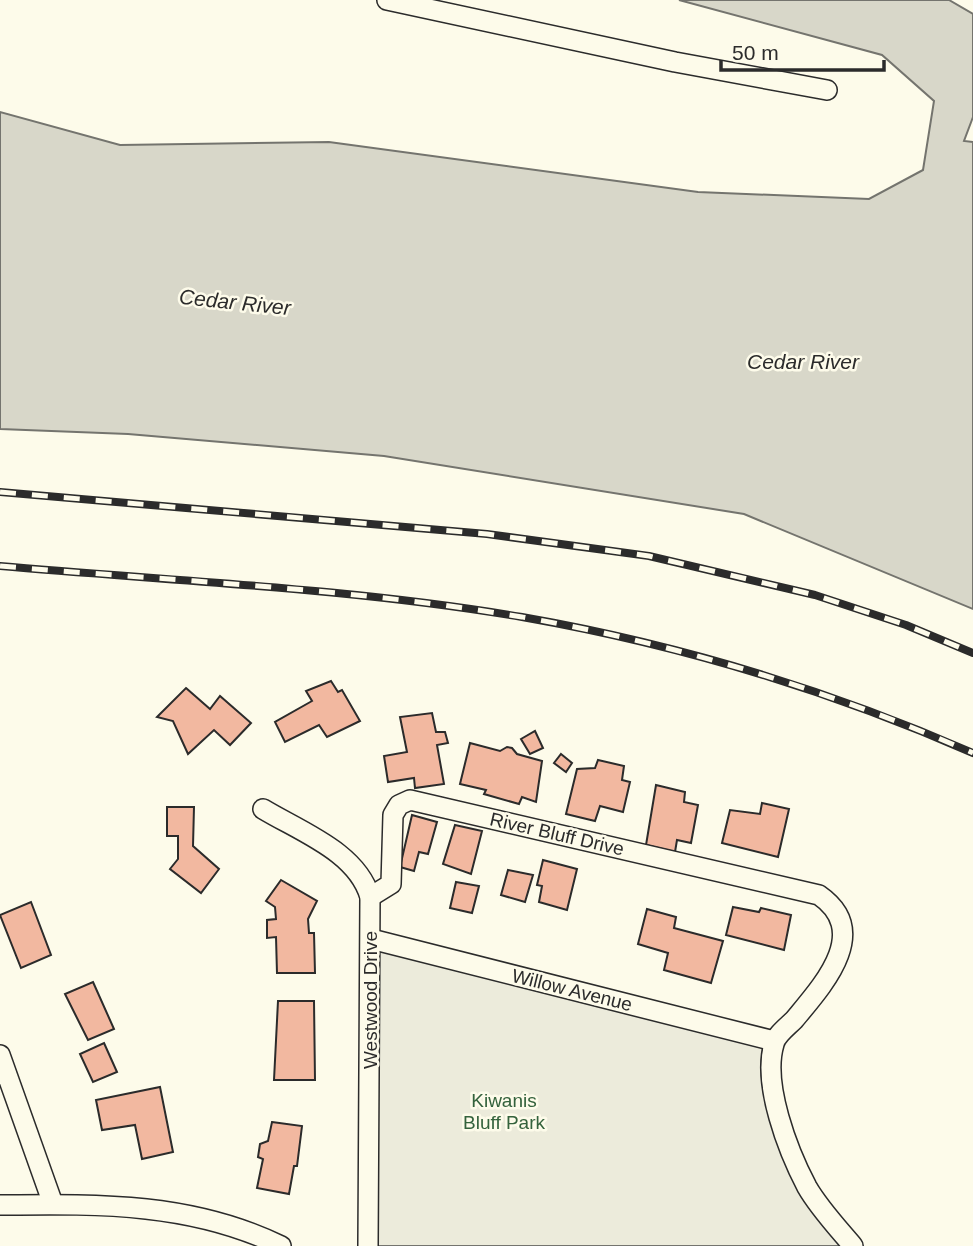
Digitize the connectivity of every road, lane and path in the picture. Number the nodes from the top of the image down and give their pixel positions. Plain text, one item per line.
1 (387, 0) edge
2 (827, 90) dead end
3 (263, 809) dead end
4 (370, 897) junction
5 (371, 939) junction
6 (774, 1041) junction
7 (0, 1055) edge
8 (0, 1205) edge
9 (53, 1205) junction
10 (281, 1246) edge
11 (368, 1246) edge
12 (853, 1246) edge

1 - 2 street
3 - 4 street, Westwood Drive
4 - 5 street, Westwood Drive
4 - 6 street, River Bluff Drive
5 - 6 street, Willow Avenue
5 - 11 street, Westwood Drive
6 - 12 street
7 - 9 street
8 - 9 street
9 - 10 street

